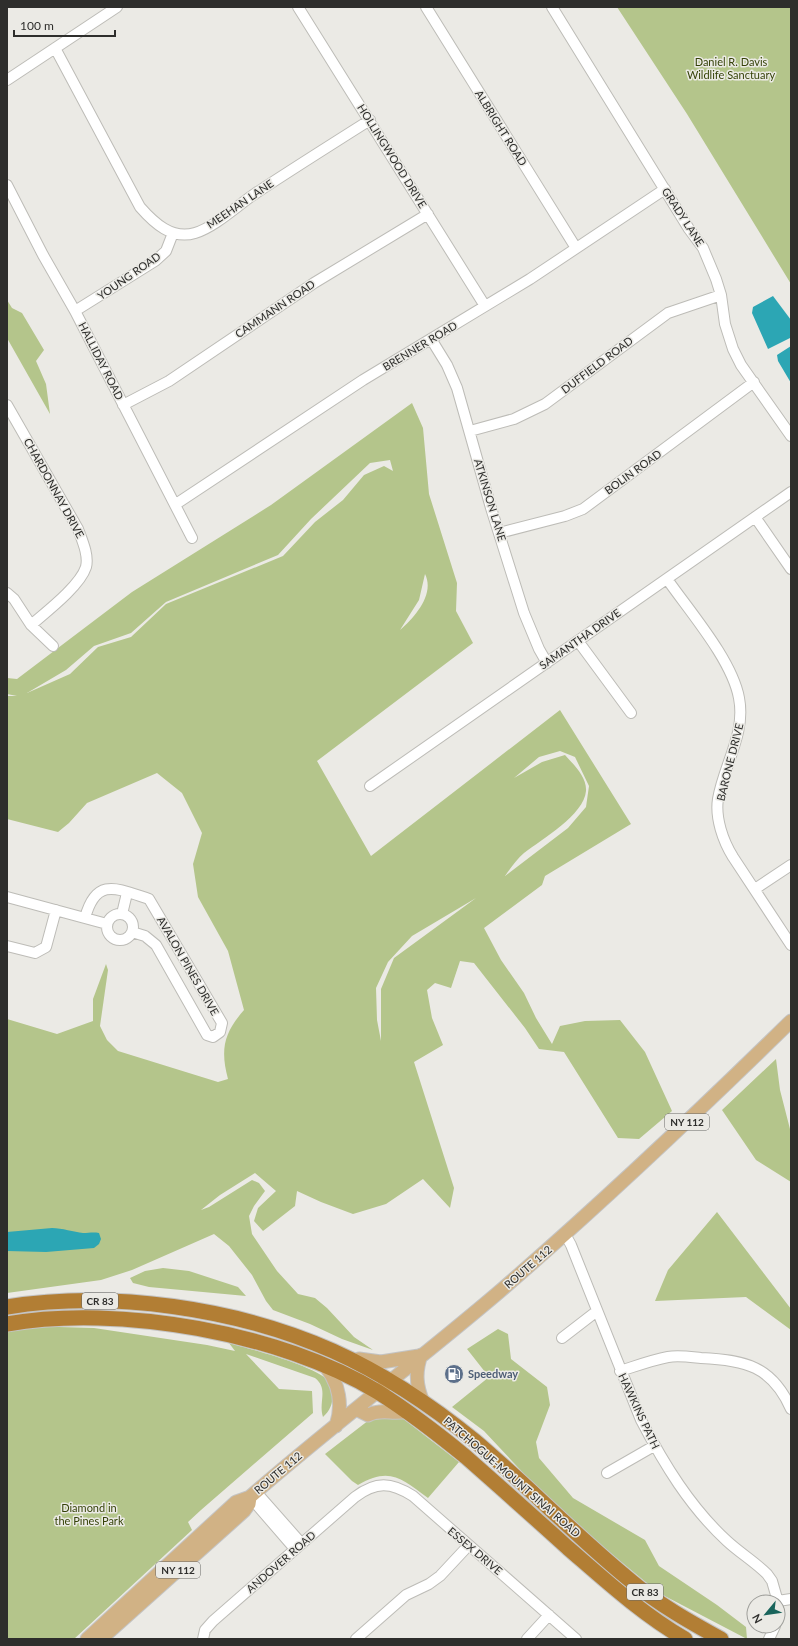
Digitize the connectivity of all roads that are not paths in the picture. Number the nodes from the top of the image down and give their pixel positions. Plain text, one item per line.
1 (117, 7) edge
2 (298, 7) edge
3 (426, 7) edge
4 (552, 7) edge
5 (55, 48) junction
6 (7, 80) edge
7 (370, 120) junction
8 (7, 185) edge
9 (665, 189) junction
10 (428, 214) junction
11 (173, 233) junction
12 (576, 248) junction
13 (721, 296) junction
14 (485, 306) junction
15 (75, 311) junction
16 (431, 339) junction
17 (754, 382) junction
18 (7, 405) edge
19 (123, 405) junction
20 (470, 431) junction
21 (791, 436) edge
22 (791, 492) edge
23 (176, 504) junction
24 (755, 517) junction
25 (500, 533) junction
26 (192, 538) dead end
27 (791, 569) edge
28 (667, 579) junction
29 (7, 593) edge
30 (31, 625) junction
31 (578, 641) junction
32 (53, 646) dead end
33 (547, 662) junction
34 (631, 713) dead end
35 (370, 786) dead end
36 (791, 865) edge
37 (755, 889) junction
38 (127, 893) junction
39 (7, 897) edge
40 (56, 910) junction
41 (122, 914) junction
42 (85, 918) junction
43 (107, 924) junction
44 (132, 932) junction
45 (7, 946) edge
46 (791, 946) edge
47 (207, 998) junction
48 (191, 1007) junction
49 (791, 1021) edge
50 (565, 1234) junction
51 (117, 1302) junction
52 (7, 1307) edge
53 (597, 1311) junction
54 (117, 1319) junction
55 (7, 1324) edge
56 (562, 1338) dead end
57 (421, 1355) junction
58 (354, 1362) junction
59 (326, 1367) junction
60 (620, 1371) junction
61 (389, 1381) junction
62 (377, 1392) junction
63 (423, 1402) junction
64 (356, 1409) junction
65 (791, 1409) edge
66 (406, 1412) junction
67 (336, 1426) junction
68 (654, 1446) junction
69 (606, 1473) dead end
70 (365, 1489) joint
71 (253, 1495) junction
72 (298, 1546) junction
73 (468, 1546) junction
74 (776, 1594) edge
75 (549, 1615) junction
76 (87, 1639) edge
77 (101, 1639) edge
78 (203, 1639) edge
79 (356, 1639) edge
80 (528, 1639) edge
81 (576, 1639) edge
82 (685, 1639) edge
83 (721, 1639) edge

1 - 5 street
2 - 7 street, HOLLINGWOOD DRIVE
3 - 12 street, ALBRIGHT ROAD
4 - 9 street, GRADY LANE
5 - 6 street
5 - 11 street, MEEHAN LANE
7 - 10 street, HOLLINGWOOD DRIVE
7 - 11 street, MEEHAN LANE
8 - 15 street, HALLIDAY ROAD
9 - 12 street, BRENNER ROAD
9 - 13 street, GRADY LANE
10 - 14 street, HOLLINGWOOD DRIVE
10 - 19 street, CAMMANN ROAD
11 - 15 street, YOUNG ROAD
12 - 14 street, BRENNER ROAD
13 - 17 street, GRADY LANE
13 - 20 street, DUFFIELD ROAD
14 - 16 street, BRENNER ROAD
15 - 19 street, HALLIDAY ROAD
16 - 20 street, ATKINSON LANE
16 - 23 street, BRENNER ROAD
17 - 21 street, GRADY LANE
17 - 25 street, BOLIN ROAD
18 - 30 street, CHARDONNAY DRIVE
19 - 23 street, HALLIDAY ROAD
20 - 25 street, ATKINSON LANE
22 - 24 street, SAMANTHA DRIVE
23 - 26 street, HALLIDAY ROAD
24 - 27 street
24 - 28 street, SAMANTHA DRIVE
25 - 33 street, ATKINSON LANE
28 - 31 street, SAMANTHA DRIVE
28 - 37 street, BARONE DRIVE
29 - 30 street
30 - 32 street
31 - 33 street, SAMANTHA DRIVE
31 - 34 street
33 - 35 street, SAMANTHA DRIVE
36 - 37 street
37 - 46 street, BARONE DRIVE
38 - 41 street
38 - 42 street, AVALON PINES DRIVE
38 - 47 street, AVALON PINES DRIVE
39 - 40 street
40 - 42 street
40 - 45 street
41 - 43 street
41 - 44 street
42 - 43 street
43 - 44 street
44 - 48 street, AVALON PINES DRIVE
47 - 48 street
47 - 48 street, AVALON PINES DRIVE
49 - 50 main road, ROUTE 112 / NY 112
50 - 53 street, HAWKINS PATH
50 - 57 main road, ROUTE 112 / NY 112
51 - 52 highway, PATCHOGUE-MOUNT SINAI ROAD / CR 83
51 - 54 highway
51 - 58 highway, PATCHOGUE-MOUNT SINAI ROAD / CR 83
53 - 56 street
53 - 60 street, HAWKINS PATH
54 - 55 highway, PATCHOGUE-MOUNT SINAI ROAD / CR 83
54 - 59 highway, PATCHOGUE-MOUNT SINAI ROAD / CR 83
57 - 58 main road
57 - 61 main road, ROUTE 112 / NY 112
57 - 63 main road
58 - 61 highway, PATCHOGUE-MOUNT SINAI ROAD / CR 83
59 - 62 highway, PATCHOGUE-MOUNT SINAI ROAD / CR 83
59 - 67 main road
60 - 65 street
60 - 68 street, HAWKINS PATH
61 - 62 main road, ROUTE 112 / NY 112
61 - 63 highway, PATCHOGUE-MOUNT SINAI ROAD / CR 83
62 - 64 main road, ROUTE 112 / NY 112
62 - 66 highway, PATCHOGUE-MOUNT SINAI ROAD / CR 83
63 - 83 highway, PATCHOGUE-MOUNT SINAI ROAD / CR 83
64 - 66 main road
64 - 67 main road, ROUTE 112 / NY 112
66 - 82 highway, PATCHOGUE-MOUNT SINAI ROAD / CR 83
67 - 71 main road, ROUTE 112 / NY 112
68 - 69 street
68 - 74 street, HAWKINS PATH
70 - 72 street, ANDOVER ROAD
70 - 73 street, ESSEX DRIVE
71 - 72 street
71 - 76 main road, ROUTE 112 / NY 112
71 - 77 main road, ROUTE 112 / NY 112
72 - 78 street, ANDOVER ROAD
73 - 75 street, ESSEX DRIVE
73 - 79 street
75 - 80 street
75 - 81 street, ESSEX DRIVE

